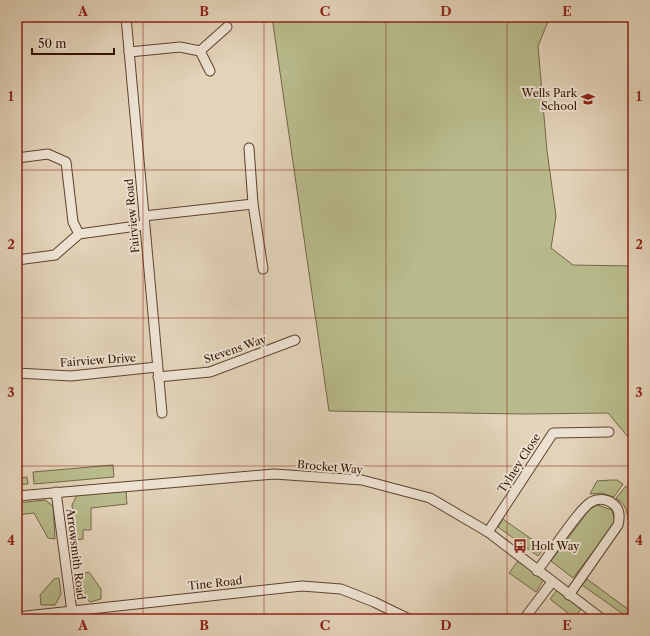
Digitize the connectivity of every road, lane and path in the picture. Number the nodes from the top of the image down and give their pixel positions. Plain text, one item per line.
1 (126, 17) edge
2 (227, 27) dead end
3 (200, 51) junction
4 (129, 52) junction
5 (210, 71) dead end
6 (249, 148) dead end
7 (17, 158) edge
8 (253, 204) junction
9 (144, 221) junction
10 (79, 234) junction
11 (17, 260) edge
12 (262, 268) dead end
13 (295, 340) dead end
14 (158, 372) junction
15 (17, 373) edge
16 (162, 413) dead end
17 (609, 432) dead end
18 (56, 492) junction
19 (17, 496) edge
20 (488, 532) junction
21 (537, 571) junction
22 (552, 582) junction
23 (568, 595) junction
24 (72, 615) edge
25 (17, 617) edge
26 (30, 617) edge
27 (409, 619) edge
28 (524, 619) edge
29 (602, 619) edge

1 - 4 street, Fairview Road
2 - 3 street
3 - 4 street
3 - 5 street
4 - 9 street, Fairview Road
6 - 8 street
7 - 10 street
8 - 9 street
8 - 12 street
9 - 10 street
9 - 14 street, Fairview Road
10 - 11 street
13 - 14 street, Stevens Way
14 - 15 street, Fairview Drive
14 - 16 street, Fairview Road
17 - 20 street, Tylney Close
18 - 19 street, Brocket Way
18 - 20 street, Brocket Way
18 - 24 street, Arrowsmith Road
20 - 21 street, Brocket Way
21 - 22 street, Brocket Way
21 - 23 street
22 - 23 street, Brocket Way
22 - 28 street
23 - 29 street, Brocket Way
24 - 26 street, Tine Road
24 - 27 street, Tine Road
25 - 26 street, Tine Road

